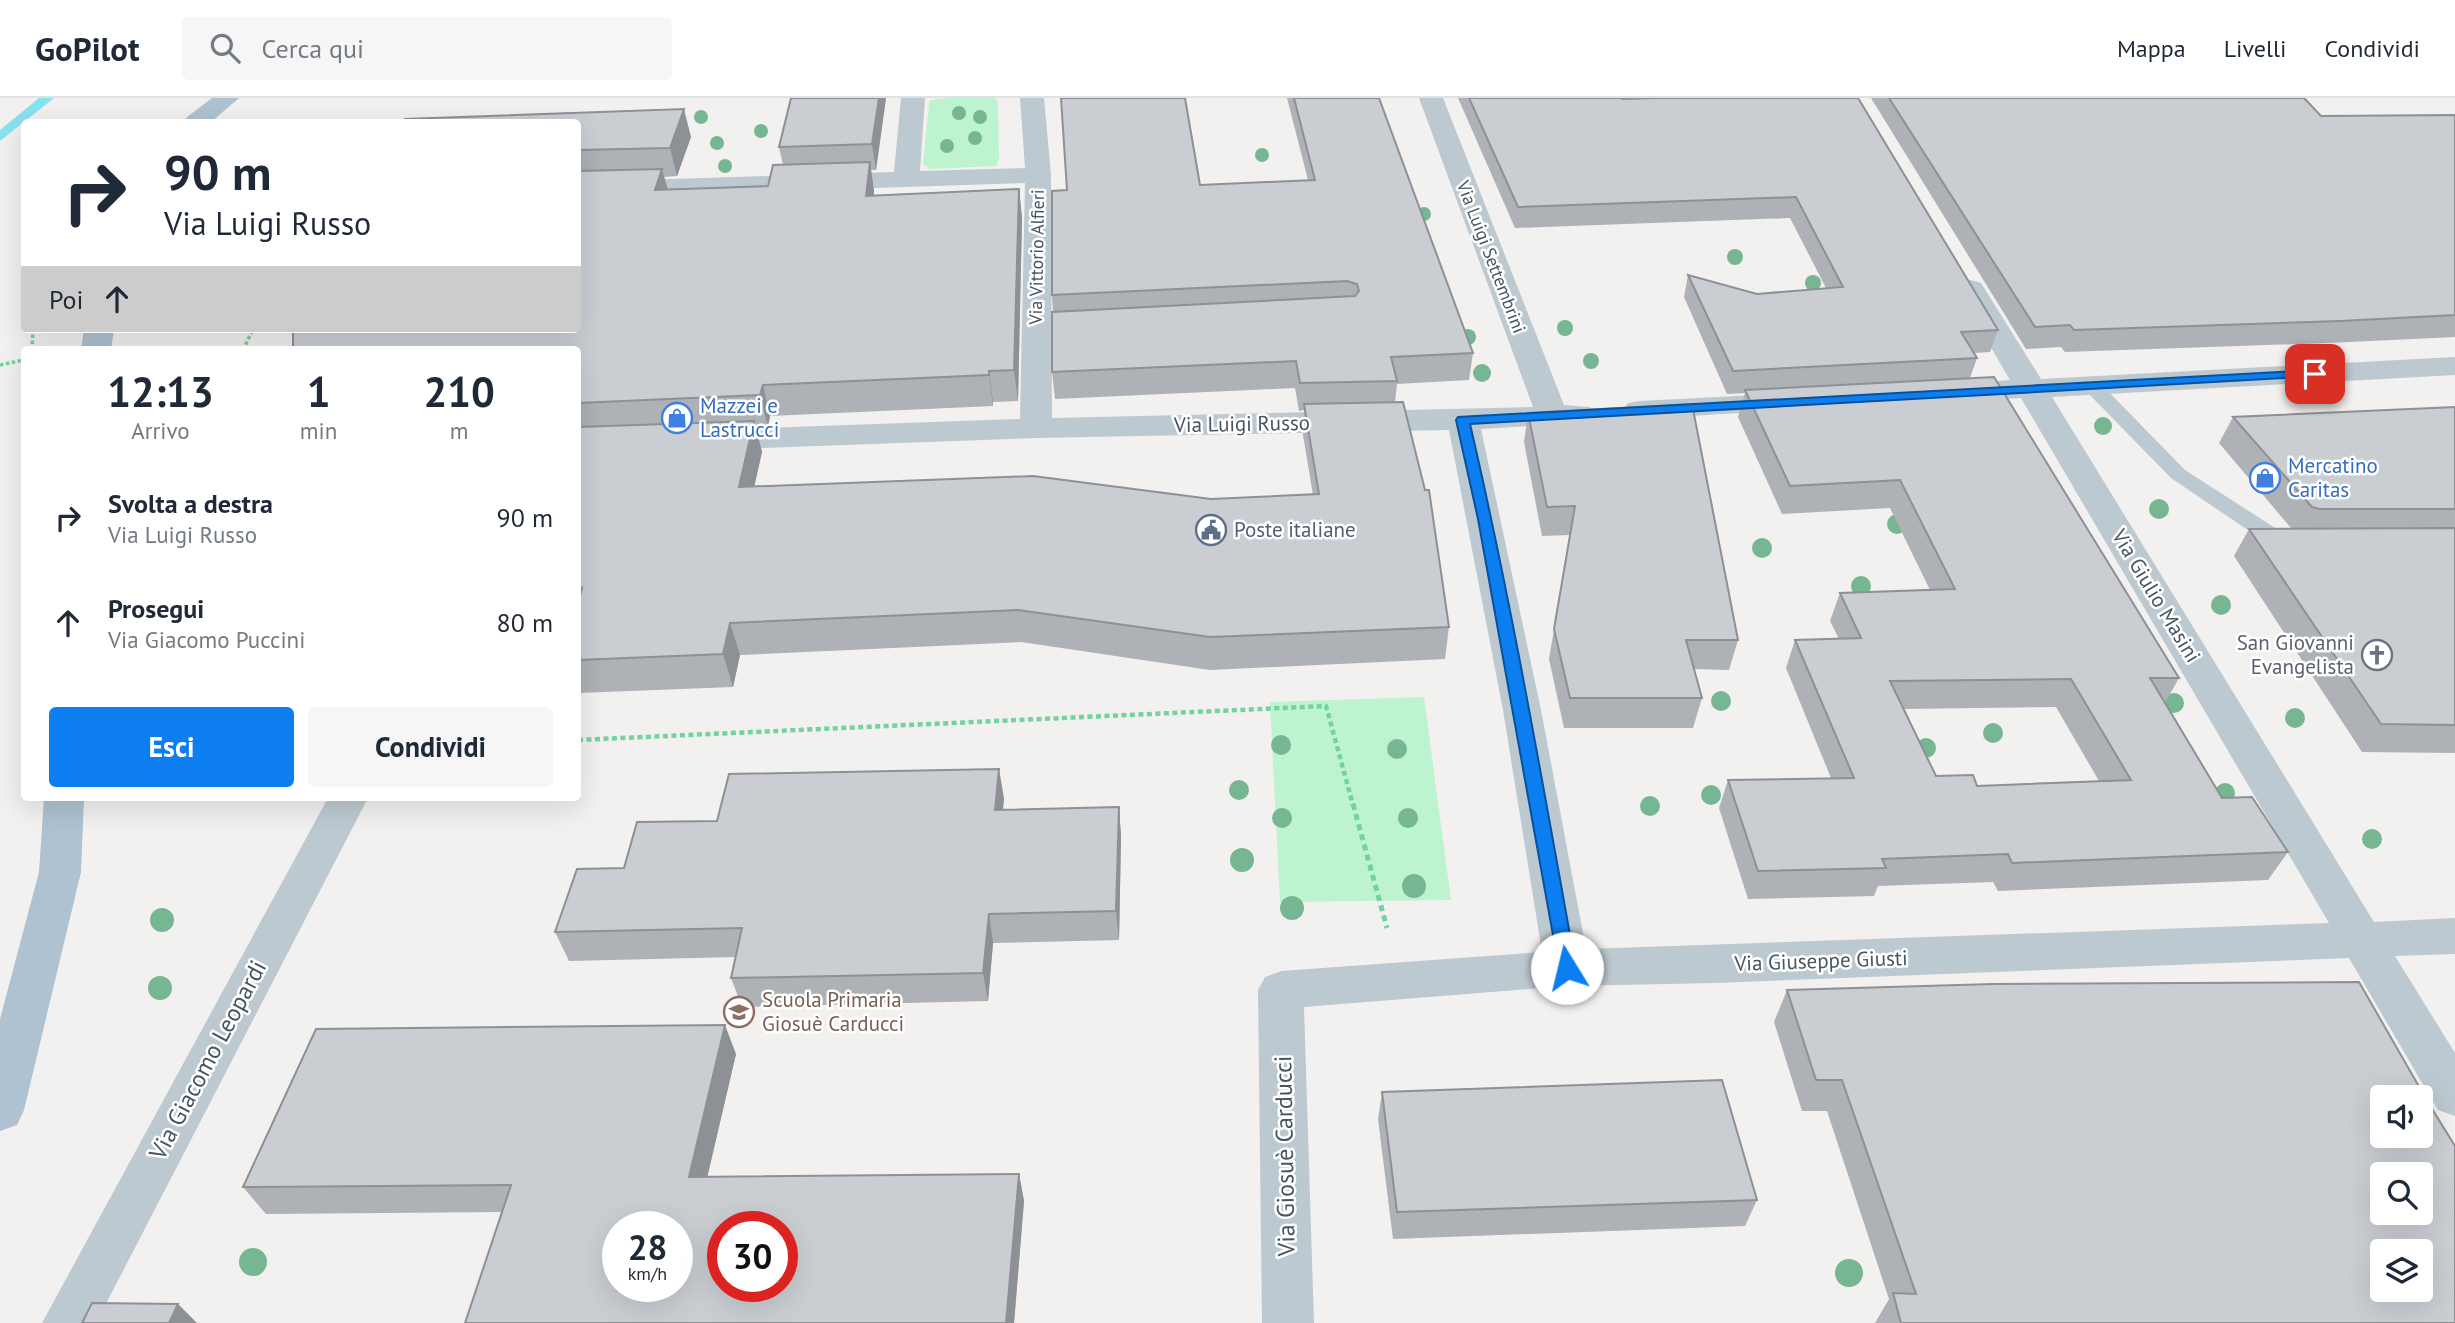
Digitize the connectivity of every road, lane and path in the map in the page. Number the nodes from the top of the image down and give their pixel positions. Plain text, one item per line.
1 (227, 98) edge
2 (913, 98) edge
3 (1032, 98) edge
4 (1431, 98) edge
5 (199, 119) edge
6 (1038, 175) junction
7 (906, 181) junction
8 (581, 190) edge
9 (1955, 263) edge
10 (21, 361) edge
11 (0, 365) edge
12 (2455, 366) edge
13 (2092, 386) junction
14 (2032, 389) junction
15 (1919, 395) edge
16 (1823, 400) edge
17 (1552, 415) junction
18 (1463, 420) junction
19 (1036, 428) junction
20 (671, 441) edge
21 (2317, 546) edge
22 (581, 740) edge
23 (64, 801) edge
24 (346, 801) edge
25 (2455, 936) edge
26 (2362, 939) junction
27 (1567, 968) junction
28 (1401, 980) junction
29 (1281, 990) joint
30 (2455, 1095) edge
31 (0, 1110) edge
32 (68, 1323) edge
33 (1288, 1323) edge

1 - 5 main road
2 - 7 street
3 - 6 street
4 - 17 street, Via Luigi Settembrini
6 - 7 street, Via Vittorio Alfieri
6 - 19 street, Via Vittorio Alfieri
7 - 8 street, Via Vittorio Alfieri
9 - 14 street, Via Giulio Masini
10 - 11 path
12 - 13 street
13 - 14 street
13 - 21 lane
14 - 15 street
14 - 26 street, Via Giulio Masini
16 - 17 street, Via Luigi Russo
17 - 18 street, Via Luigi Russo
18 - 19 street, Via Luigi Russo
18 - 27 street
19 - 20 street, Via Luigi Russo
22 - 28 path
23 - 31 main road
24 - 32 street, Via Giacomo Leopardi
25 - 26 street, Via Giuseppe Giusti
26 - 27 street, Via Giuseppe Giusti
26 - 30 street, Via Giulio Masini
27 - 28 street, Via Giuseppe Giusti
28 - 29 street, Via Giuseppe Giusti
29 - 33 street, Via Giosuè Carducci

